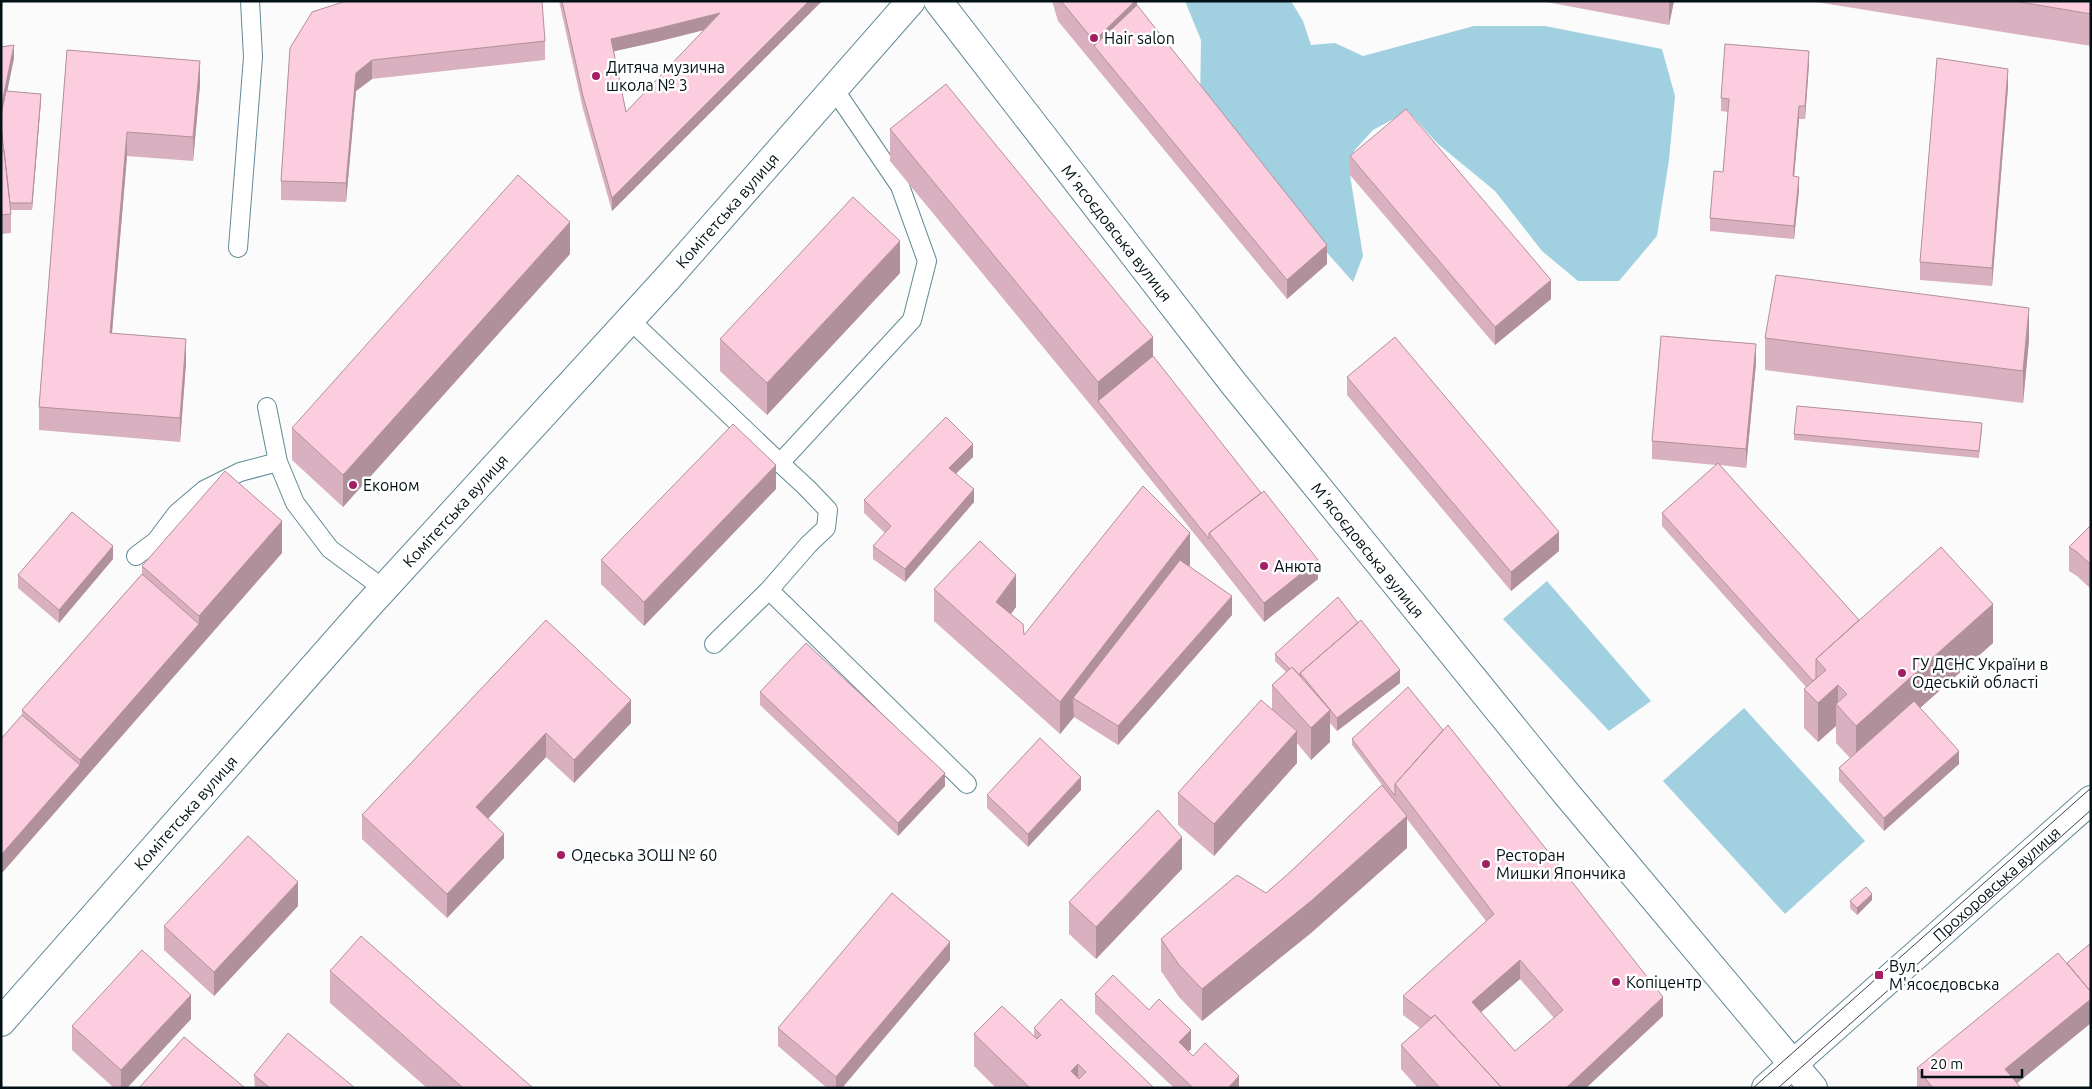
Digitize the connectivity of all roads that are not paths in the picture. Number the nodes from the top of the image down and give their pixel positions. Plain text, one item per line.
1 (250, 1) edge
2 (911, 1) edge
3 (938, 1) edge
4 (834, 88) junction
5 (238, 248) dead end
6 (630, 320) junction
7 (267, 407) dead end
8 (278, 462) junction
9 (780, 463) junction
10 (136, 556) dead end
11 (384, 589) junction
12 (769, 590) junction
13 (714, 644) dead end
14 (967, 784) dead end
15 (2091, 800) edge
16 (1, 1022) edge
17 (1792, 1064) junction
18 (1766, 1088) edge
19 (1813, 1088) edge

1 - 5 lane
2 - 4 main road, Комітетська вулиця
3 - 17 main road, Мʼясоєдовська вулиця
4 - 6 main road, Комітетська вулиця
4 - 9 lane
6 - 9 lane
6 - 11 main road, Комітетська вулиця
7 - 8 lane
8 - 10 lane
8 - 11 lane
9 - 12 lane
11 - 16 main road, Комітетська вулиця
12 - 13 lane
12 - 14 lane
15 - 17 main road, Прохоровська вулиця
17 - 18 main road, Прохоровська вулиця
17 - 19 main road, Мʼясоєдовська вулиця

